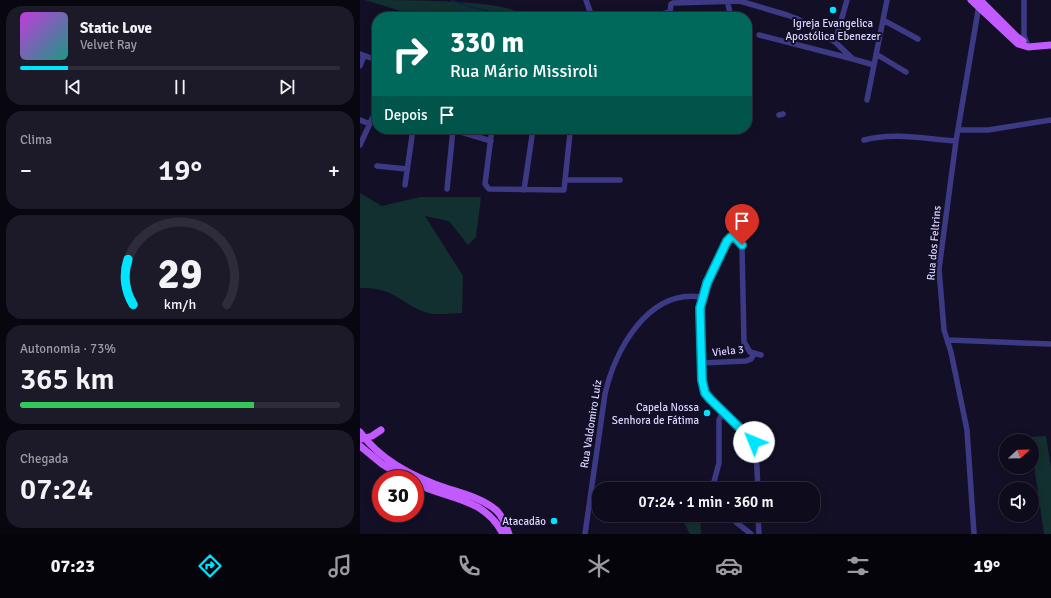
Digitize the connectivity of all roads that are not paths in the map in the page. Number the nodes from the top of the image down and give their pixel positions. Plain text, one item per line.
1 (586, 0) edge
2 (727, 0) edge
3 (847, 0) edge
4 (887, 0) edge
5 (971, 0) edge
6 (1024, 0) edge
7 (980, 3) edge
8 (590, 12) edge
9 (671, 12) edge
10 (729, 12) edge
11 (883, 20) junction
12 (758, 35) dead end
13 (918, 39) dead end
14 (1023, 40) junction
15 (835, 42) junction
16 (1051, 42) edge
17 (1051, 45) edge
18 (876, 54) junction
19 (362, 55) edge
20 (372, 58) edge
21 (853, 59) junction
22 (874, 64) junction
23 (360, 66) edge
24 (906, 72) dead end
25 (867, 100) dead end
26 (372, 119) edge
27 (360, 120) edge
28 (1051, 120) edge
29 (370, 124) junction
30 (958, 130) junction
31 (412, 134) edge
32 (451, 134) edge
33 (468, 134) edge
34 (492, 134) edge
35 (532, 134) edge
36 (570, 134) edge
37 (864, 140) dead end
38 (491, 141) junction
39 (956, 141) junction
40 (360, 145) edge
41 (377, 166) dead end
42 (407, 169) junction
43 (566, 180) junction
44 (620, 180) dead end
45 (405, 185) dead end
46 (447, 189) dead end
47 (524, 190) junction
48 (701, 297) junction
49 (948, 340) junction
50 (1051, 344) edge
51 (754, 354) junction
52 (761, 355) dead end
53 (702, 363) junction
54 (723, 412) junction
55 (381, 430) dead end
56 (360, 432) edge
57 (363, 438) edge
58 (360, 446) edge
59 (392, 470) edge
60 (714, 482) edge
61 (758, 482) edge
62 (424, 486) edge
63 (736, 522) edge
64 (749, 532) edge
65 (758, 532) edge
66 (503, 534) edge
67 (509, 534) edge
68 (585, 534) edge
69 (974, 534) edge

1 - 8 street
2 - 9 street
2 - 10 street
2 - 15 street
3 - 15 street
4 - 11 street
5 - 7 main road
6 - 14 street
7 - 14 main road
7 - 17 main road
7 - 30 street, Rua dos Feltrins
11 - 13 street
11 - 18 street
12 - 21 street
14 - 16 main road
15 - 21 street
18 - 22 street
18 - 24 street
19 - 20 street
19 - 23 street
21 - 22 street
22 - 25 street
26 - 29 street
27 - 29 street
28 - 30 street
29 - 40 street
30 - 39 street, Rua dos Feltrins
31 - 42 street
32 - 46 street
33 - 38 street
34 - 38 street
35 - 47 street
36 - 43 street
37 - 39 street
38 - 47 street
39 - 49 street, Rua dos Feltrins
41 - 42 street
42 - 45 street
43 - 44 street
43 - 47 street
48 - 51 street
48 - 53 street
48 - 68 street, Rua Valdomiro Luíz
49 - 50 street
49 - 69 street, Rua dos Feltrins
51 - 52 street
51 - 53 street, Viela 3
53 - 54 street
54 - 60 street
54 - 61 street
55 - 57 main road
56 - 57 main road
57 - 67 main road
58 - 59 main road
62 - 66 main road
63 - 64 street
64 - 65 street

